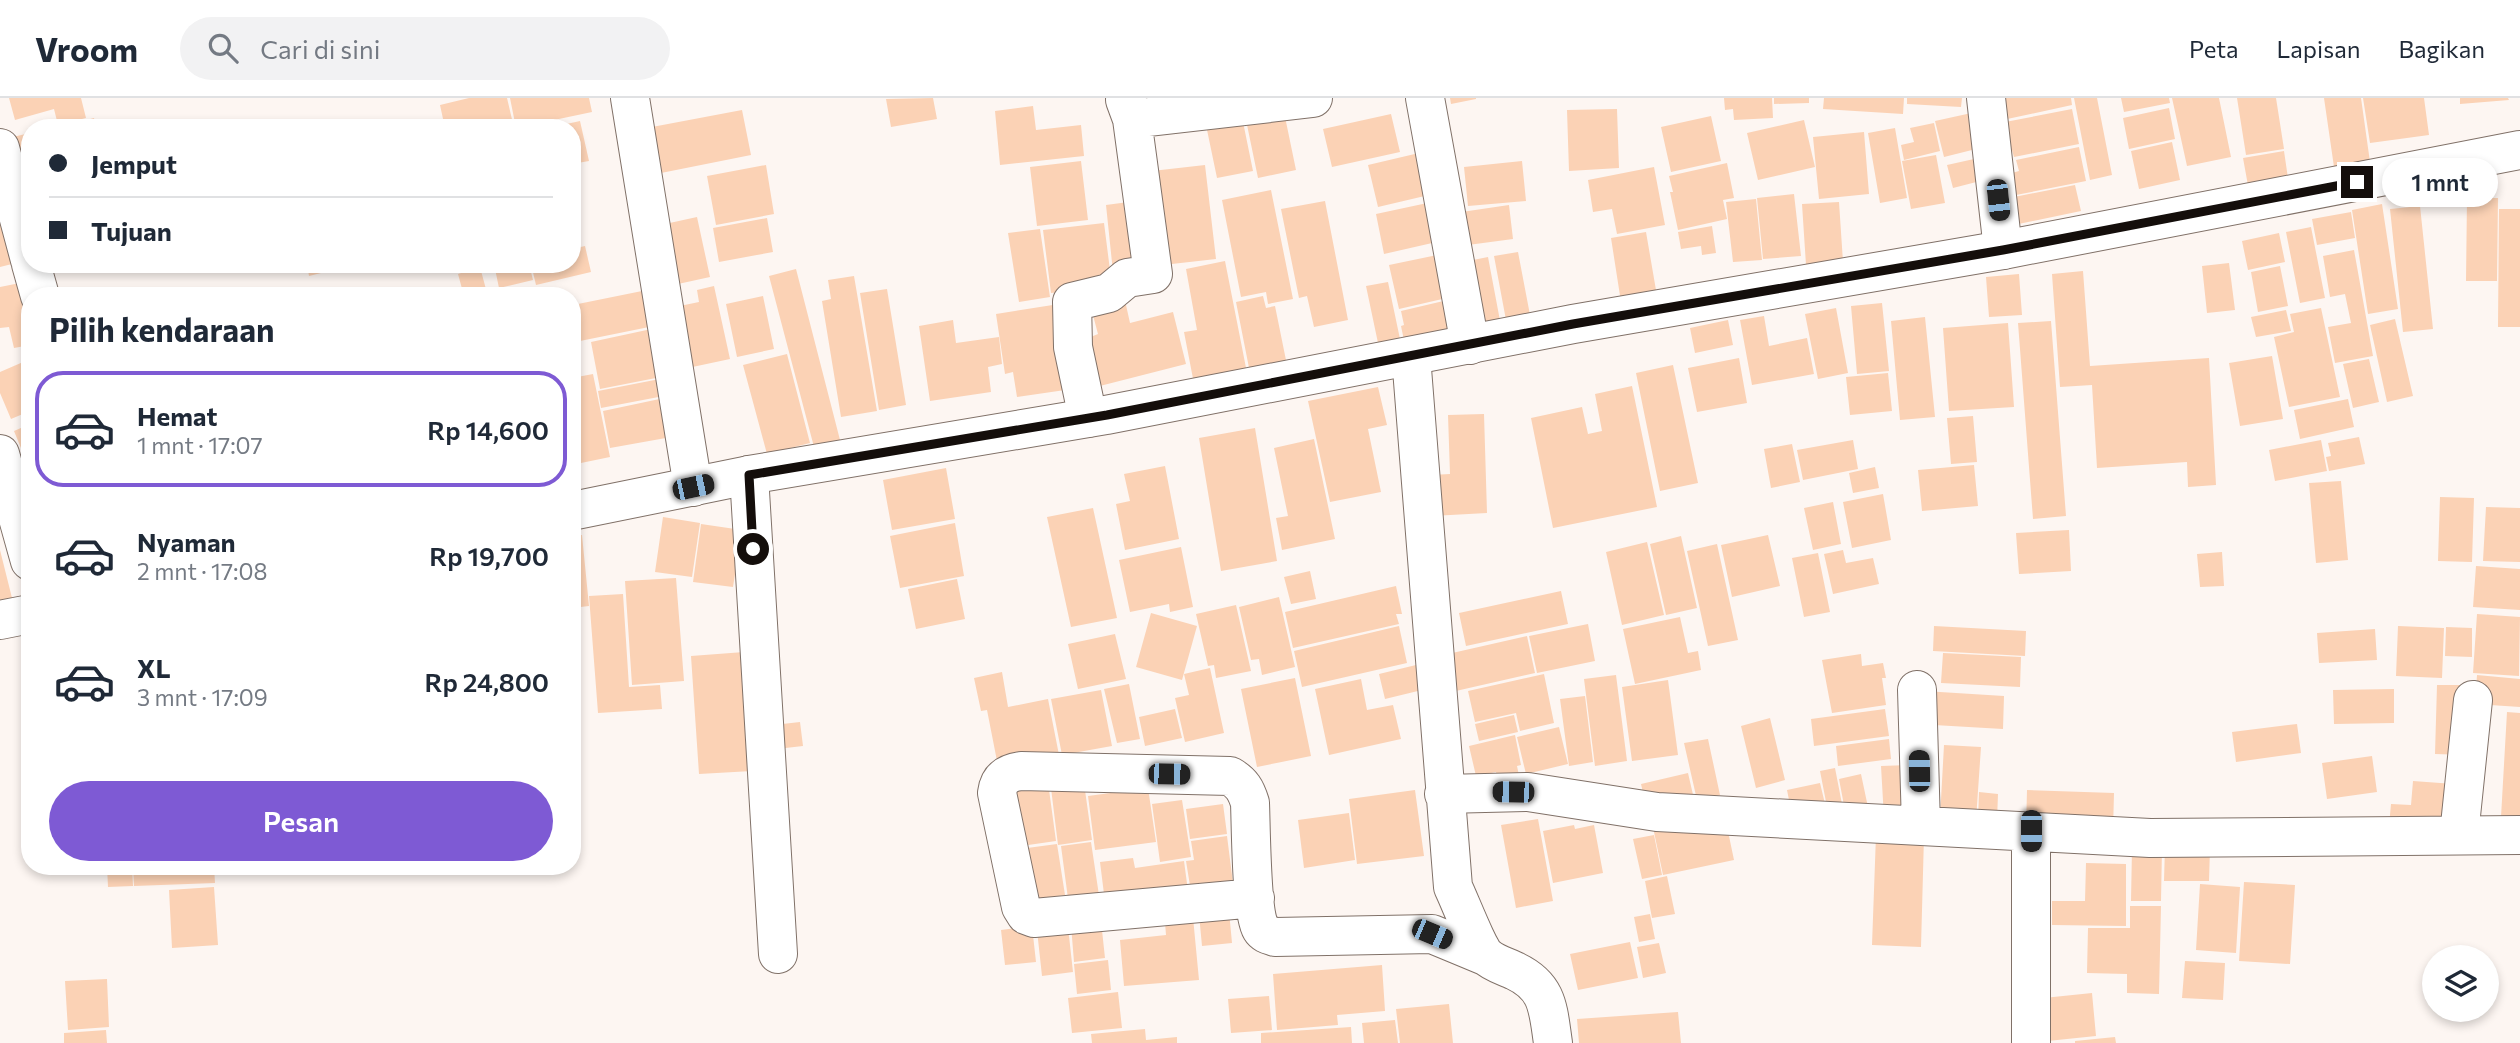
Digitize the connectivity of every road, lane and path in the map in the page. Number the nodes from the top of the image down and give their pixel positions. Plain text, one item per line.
1 (630, 98) edge
2 (1313, 98) edge
3 (1425, 98) edge
4 (1986, 98) edge
5 (1130, 109) edge
6 (0, 148) edge
7 (2520, 150) edge
8 (21, 228) edge
9 (2003, 250) junction
10 (1470, 345) junction
11 (1411, 356) junction
12 (1088, 418) junction
13 (0, 454) edge
14 (749, 475) junction
15 (693, 487) junction
16 (581, 508) edge
17 (21, 529) edge
18 (21, 616) edge
19 (0, 620) edge
20 (1917, 690) dead end
21 (2473, 700) dead end
22 (1444, 794) junction
23 (1921, 825) junction
24 (2031, 831) junction
25 (2459, 835) junction
26 (2520, 835) edge
27 (1453, 887) junction
28 (1255, 898) junction
29 (1432, 934) junction
30 (778, 954) dead end
31 (1485, 956) junction
32 (1553, 1043) edge
33 (2031, 1043) edge

1 - 15 street
2 - 5 street
3 - 10 street
4 - 9 street
5 - 12 street
6 - 8 street
7 - 9 street
9 - 10 street
10 - 11 street
11 - 12 street
11 - 22 street
12 - 14 street
13 - 17 street
14 - 15 street
14 - 30 street
15 - 16 street
18 - 19 street
20 - 23 street
21 - 25 street
22 - 23 street
22 - 27 street
23 - 24 street
24 - 25 street
24 - 33 street
25 - 26 street
27 - 29 street
27 - 31 street
28 - 28 street
28 - 29 street
29 - 31 street
31 - 32 street

